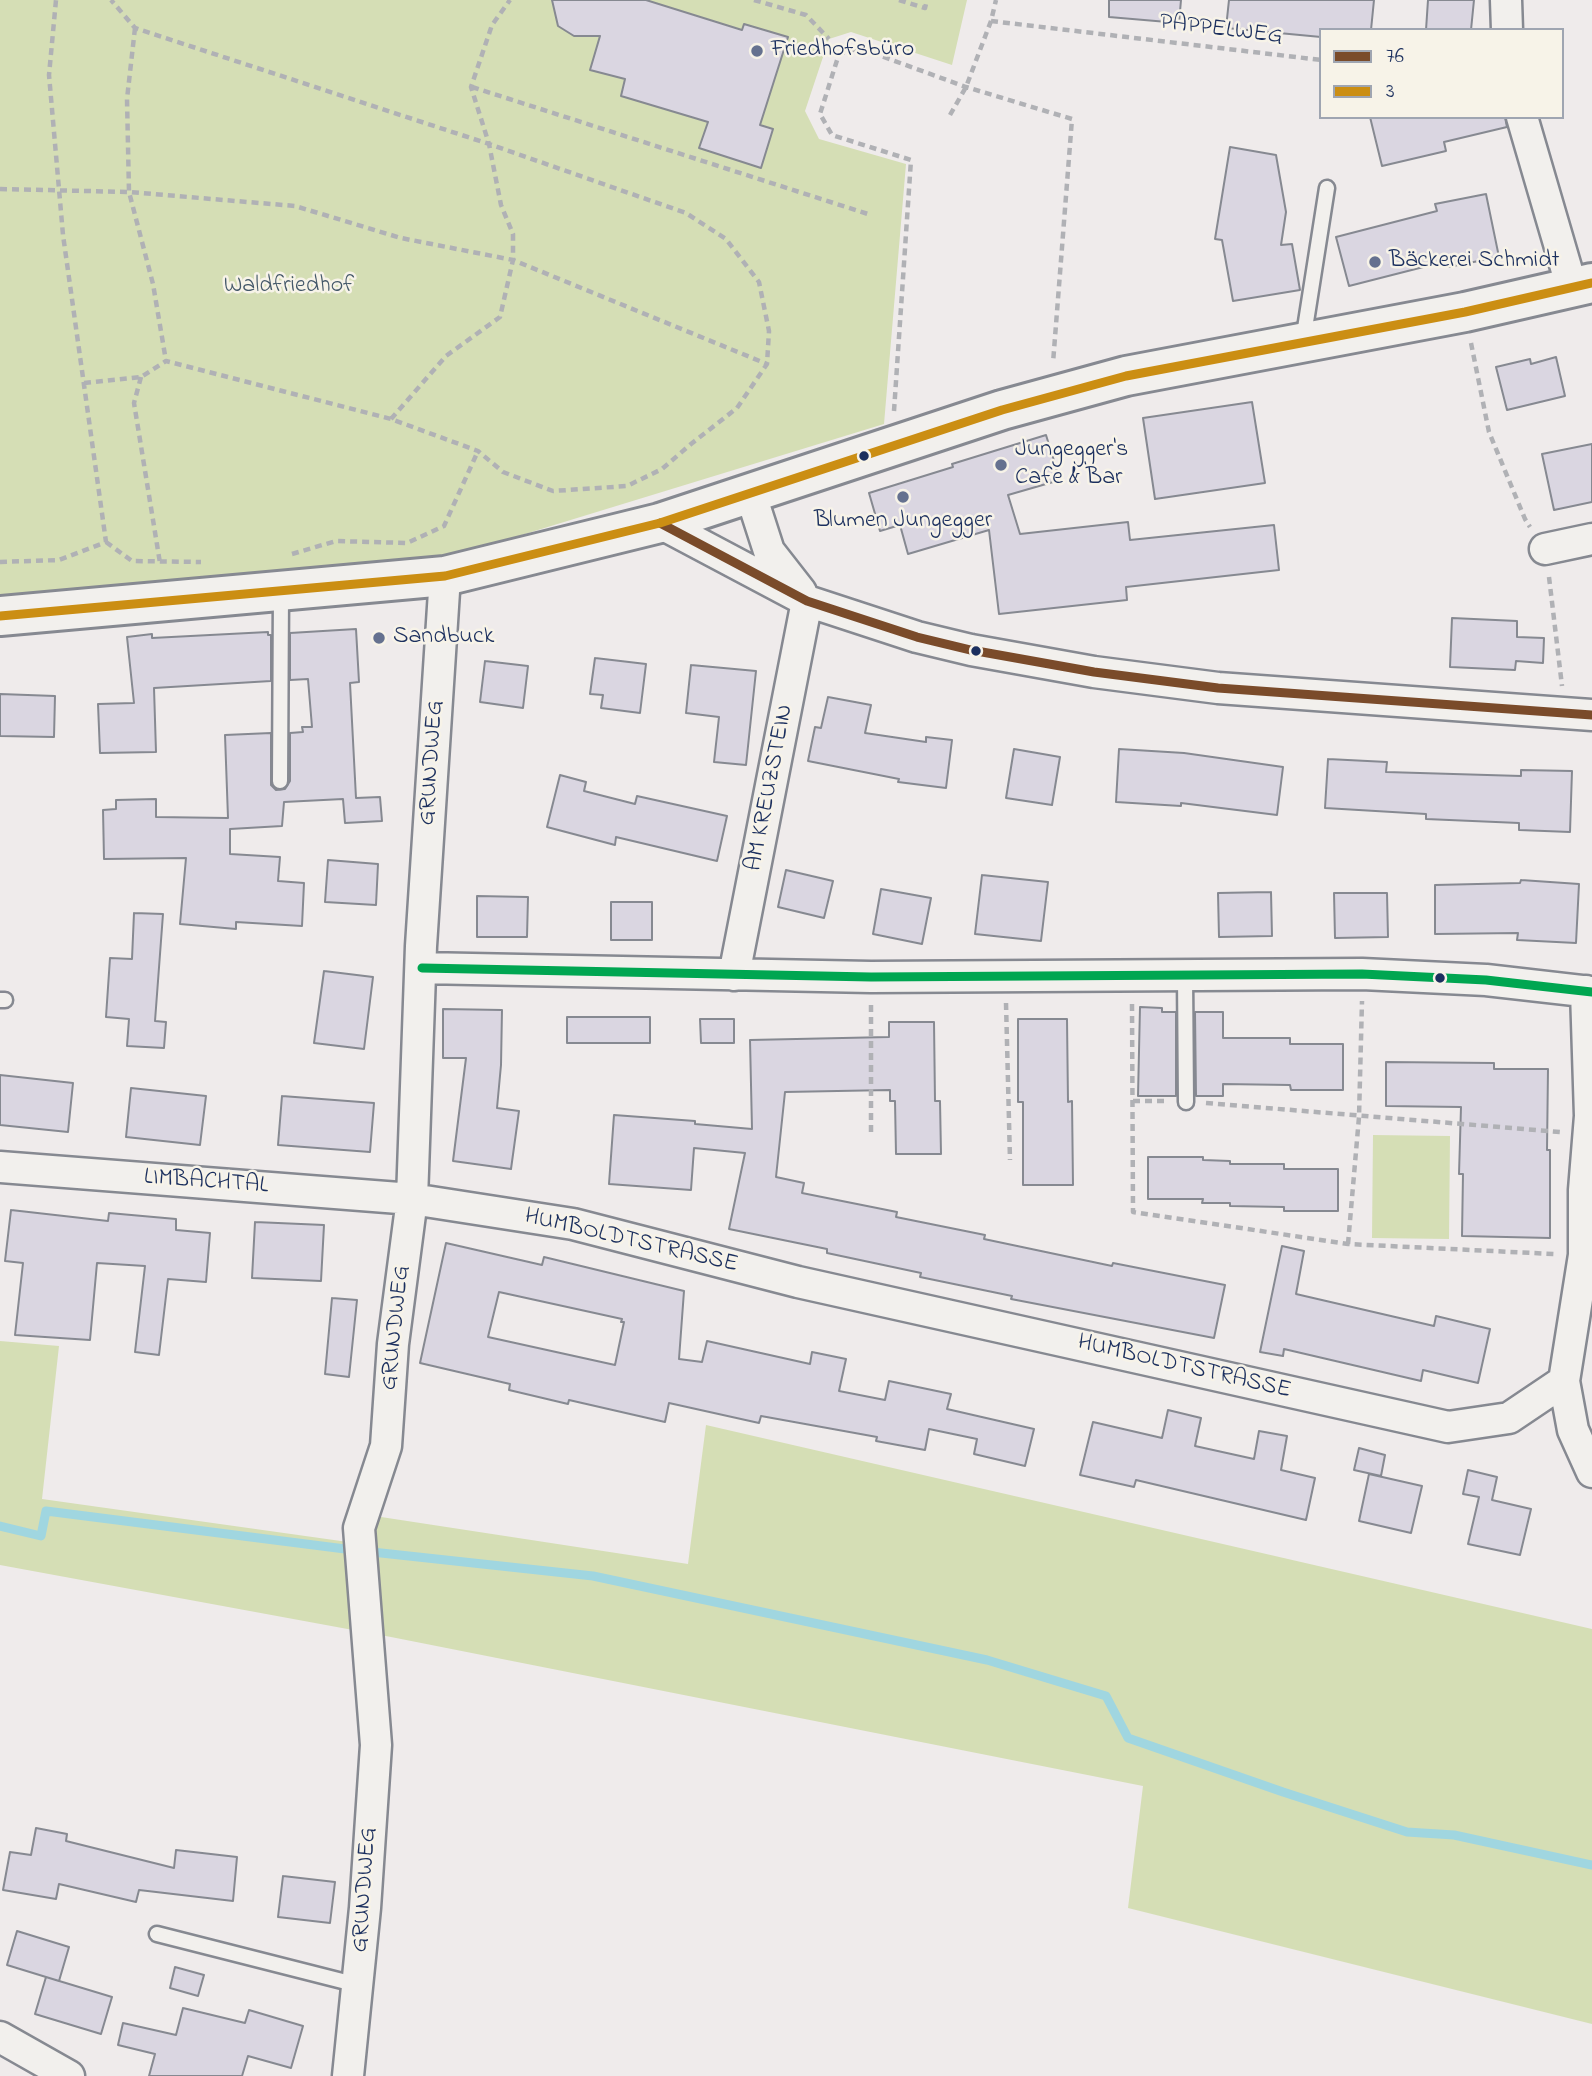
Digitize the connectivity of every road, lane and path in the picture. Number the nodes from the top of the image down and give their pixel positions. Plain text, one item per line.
1 (56, 0) edge
2 (111, 0) edge
3 (510, 0) edge
4 (754, 0) edge
5 (900, 0) edge
6 (927, 0) edge
7 (996, 0) edge
8 (1506, 0) edge
9 (991, 21) junction
10 (135, 28) junction
11 (1507, 28) edge
12 (829, 39) dead end
13 (1319, 60) edge
14 (471, 87) junction
15 (966, 87) junction
16 (950, 116) dead end
17 (1523, 119) edge
18 (489, 144) junction
19 (1327, 188) dead end
20 (0, 189) edge
21 (59, 192) junction
22 (130, 192) junction
23 (868, 214) dead end
24 (513, 260) junction
25 (1582, 286) edge
26 (1465, 312) junction
27 (1303, 342) junction
28 (166, 361) junction
29 (767, 365) junction
30 (141, 377) junction
31 (84, 383) junction
32 (1050, 397) junction
33 (391, 419) junction
34 (892, 446) junction
35 (478, 451) junction
36 (750, 492) junction
37 (660, 523) junction
38 (1592, 539) edge
39 (106, 542) junction
40 (1545, 549) junction
41 (210, 561) dead end
42 (0, 562) edge
43 (160, 563) junction
44 (283, 573) junction
45 (445, 576) junction
46 (807, 601) junction
47 (0, 616) edge
48 (1578, 714) edge
49 (280, 781) dead end
50 (422, 968) junction
51 (1362, 974) junction
52 (734, 975) junction
53 (1132, 975) junction
54 (1185, 976) junction
55 (1005, 977) junction
56 (871, 978) junction
57 (1589, 992) edge
58 (1133, 1101) junction
59 (1186, 1102) junction
60 (1359, 1117) junction
61 (871, 1134) dead end
62 (1588, 1135) junction
63 (1010, 1160) dead end
64 (0, 1167) edge
65 (412, 1199) junction
66 (1348, 1244) junction
67 (1586, 1247) edge
68 (1564, 1381) junction
69 (1592, 1472) edge
70 (157, 1934) dead end
71 (358, 1985) junction
72 (0, 2037) edge
73 (69, 2076) edge
74 (348, 2076) edge

1 - 21 path
2 - 10 path
3 - 14 path
4 - 12 path
5 - 6 path
7 - 9 path
8 - 11 street
9 - 13 path, PAPPELWEG
9 - 15 path
10 - 18 path
10 - 22 path
14 - 18 path
14 - 23 path
15 - 16 path
15 - 32 path
15 - 34 path
17 - 25 street
18 - 24 path
18 - 29 path
19 - 27 lane
20 - 21 path
21 - 22 path
21 - 31 path
22 - 24 path
22 - 28 path
24 - 29 path
24 - 33 path
25 - 26 main road
26 - 27 main road
26 - 40 path
27 - 32 main road
28 - 30 path
28 - 33 path
29 - 35 path
30 - 31 path
30 - 43 path
31 - 39 path
32 - 34 main road
33 - 35 path
34 - 36 main road
35 - 44 path
36 - 37 main road
36 - 46 street
37 - 45 main road
37 - 46 street
38 - 40 street
39 - 42 path
39 - 43 path
40 - 48 path
41 - 43 path
44 - 45 main road
44 - 47 main road
44 - 49 lane
45 - 50 street, GRUNDWEG
46 - 48 street
46 - 52 street, AM KREUZSTEIN
50 - 52 street
50 - 65 street, GRUNDWEG
51 - 54 street
51 - 57 street
51 - 60 path
52 - 56 street
53 - 54 street
53 - 55 street
53 - 58 path
54 - 59 lane
55 - 56 street
55 - 63 path
56 - 61 path
57 - 62 street
58 - 59 path
58 - 66 path
59 - 60 path
60 - 62 path
60 - 66 path
62 - 67 street
64 - 65 street, LIMBACHTAL
65 - 68 street, HUMBOLDTSTRASSE
65 - 71 street, GRUNDWEG
66 - 67 path
67 - 68 street
68 - 69 street
70 - 71 lane
71 - 74 street, GRUNDWEG
72 - 73 street

